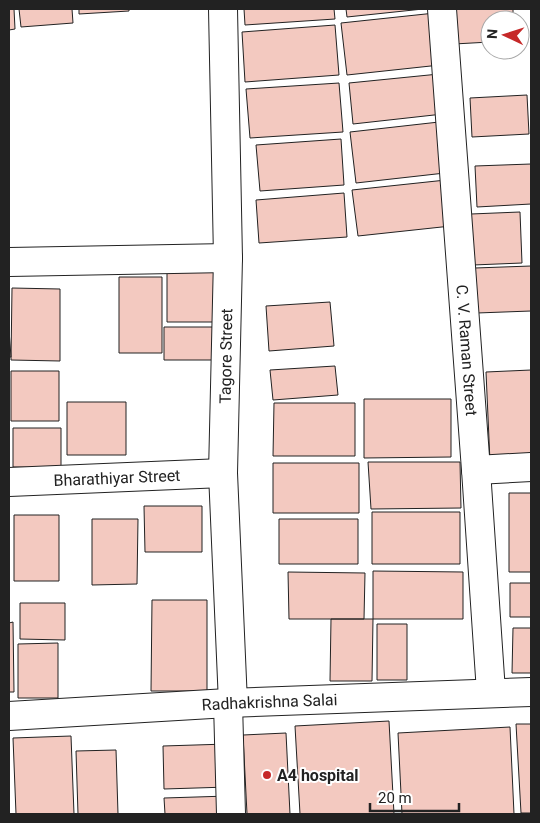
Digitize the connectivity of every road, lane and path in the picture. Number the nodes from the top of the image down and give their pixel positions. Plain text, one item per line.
1 (223, 9) edge
2 (442, 9) edge
3 (228, 258) junction
4 (9, 262) edge
5 (531, 468) edge
6 (476, 470) junction
7 (224, 473) junction
8 (9, 482) edge
9 (491, 692) junction
10 (531, 692) edge
11 (231, 703) junction
12 (9, 716) edge
13 (231, 814) edge

1 - 3 street, Tagore Street
2 - 6 street, C. V. Raman Street
3 - 4 street
3 - 7 street, Tagore Street
5 - 6 street
6 - 9 street, C. V. Raman Street
7 - 8 street, Bharathiyar Street
7 - 11 street, Tagore Street
9 - 10 street, Radhakrishna Salai
9 - 11 street, Radhakrishna Salai
11 - 12 street, Radhakrishna Salai
11 - 13 street, Tagore Street

